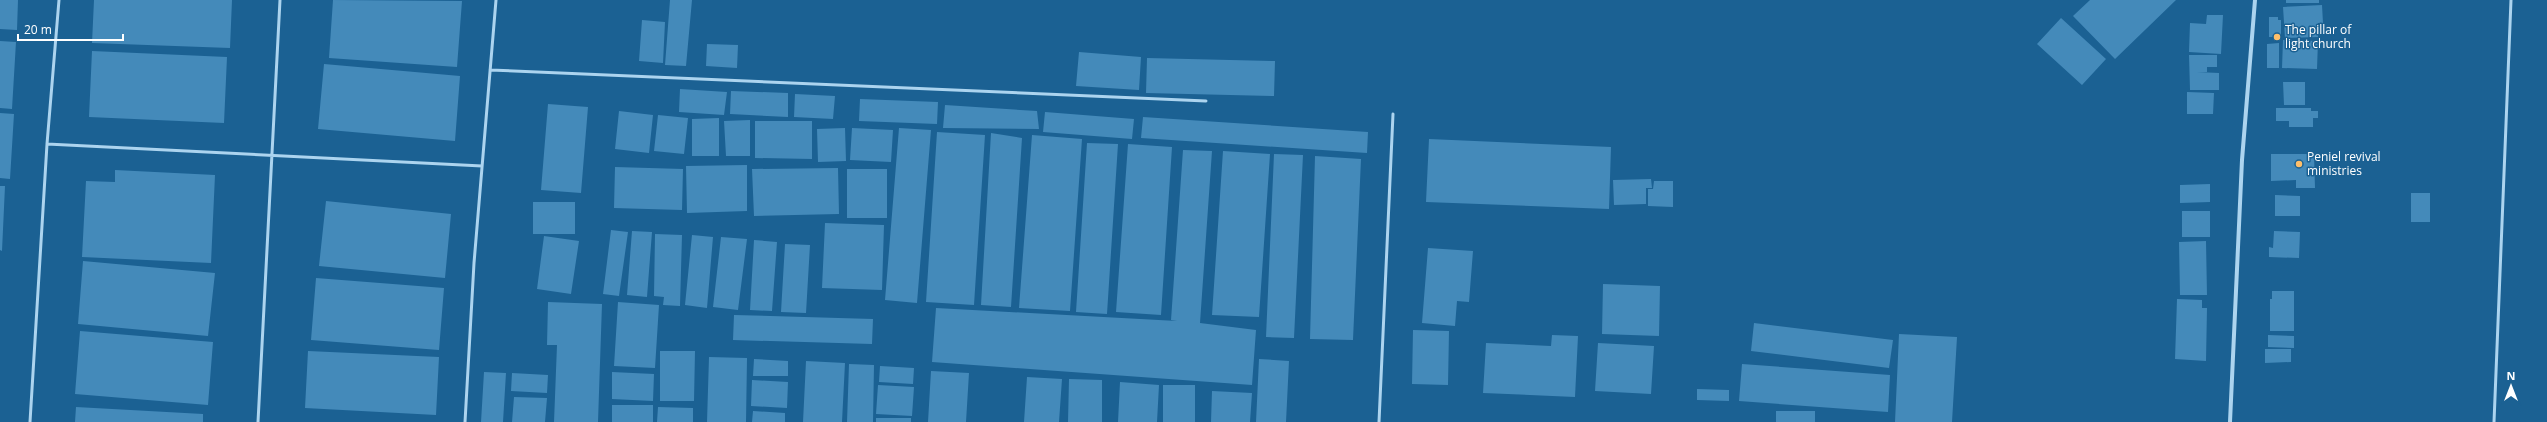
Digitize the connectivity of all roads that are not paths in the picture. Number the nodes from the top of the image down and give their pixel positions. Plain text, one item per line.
1 (59, 0) edge
2 (280, 0) edge
3 (496, 0) edge
4 (2255, 0) edge
5 (2510, 0) edge
6 (490, 70) junction
7 (1206, 101) dead end
8 (1393, 114) dead end
9 (47, 144) junction
10 (270, 156) junction
11 (482, 166) junction
12 (30, 422) edge
13 (258, 422) edge
14 (465, 422) edge
15 (1379, 422) edge
16 (2230, 422) edge
17 (2494, 422) edge

1 - 9 lane
2 - 10 lane
3 - 6 lane
4 - 16 street
5 - 17 lane
6 - 7 lane
6 - 11 lane
8 - 15 lane
9 - 10 lane
9 - 12 lane
10 - 11 lane
10 - 13 lane
11 - 14 lane

